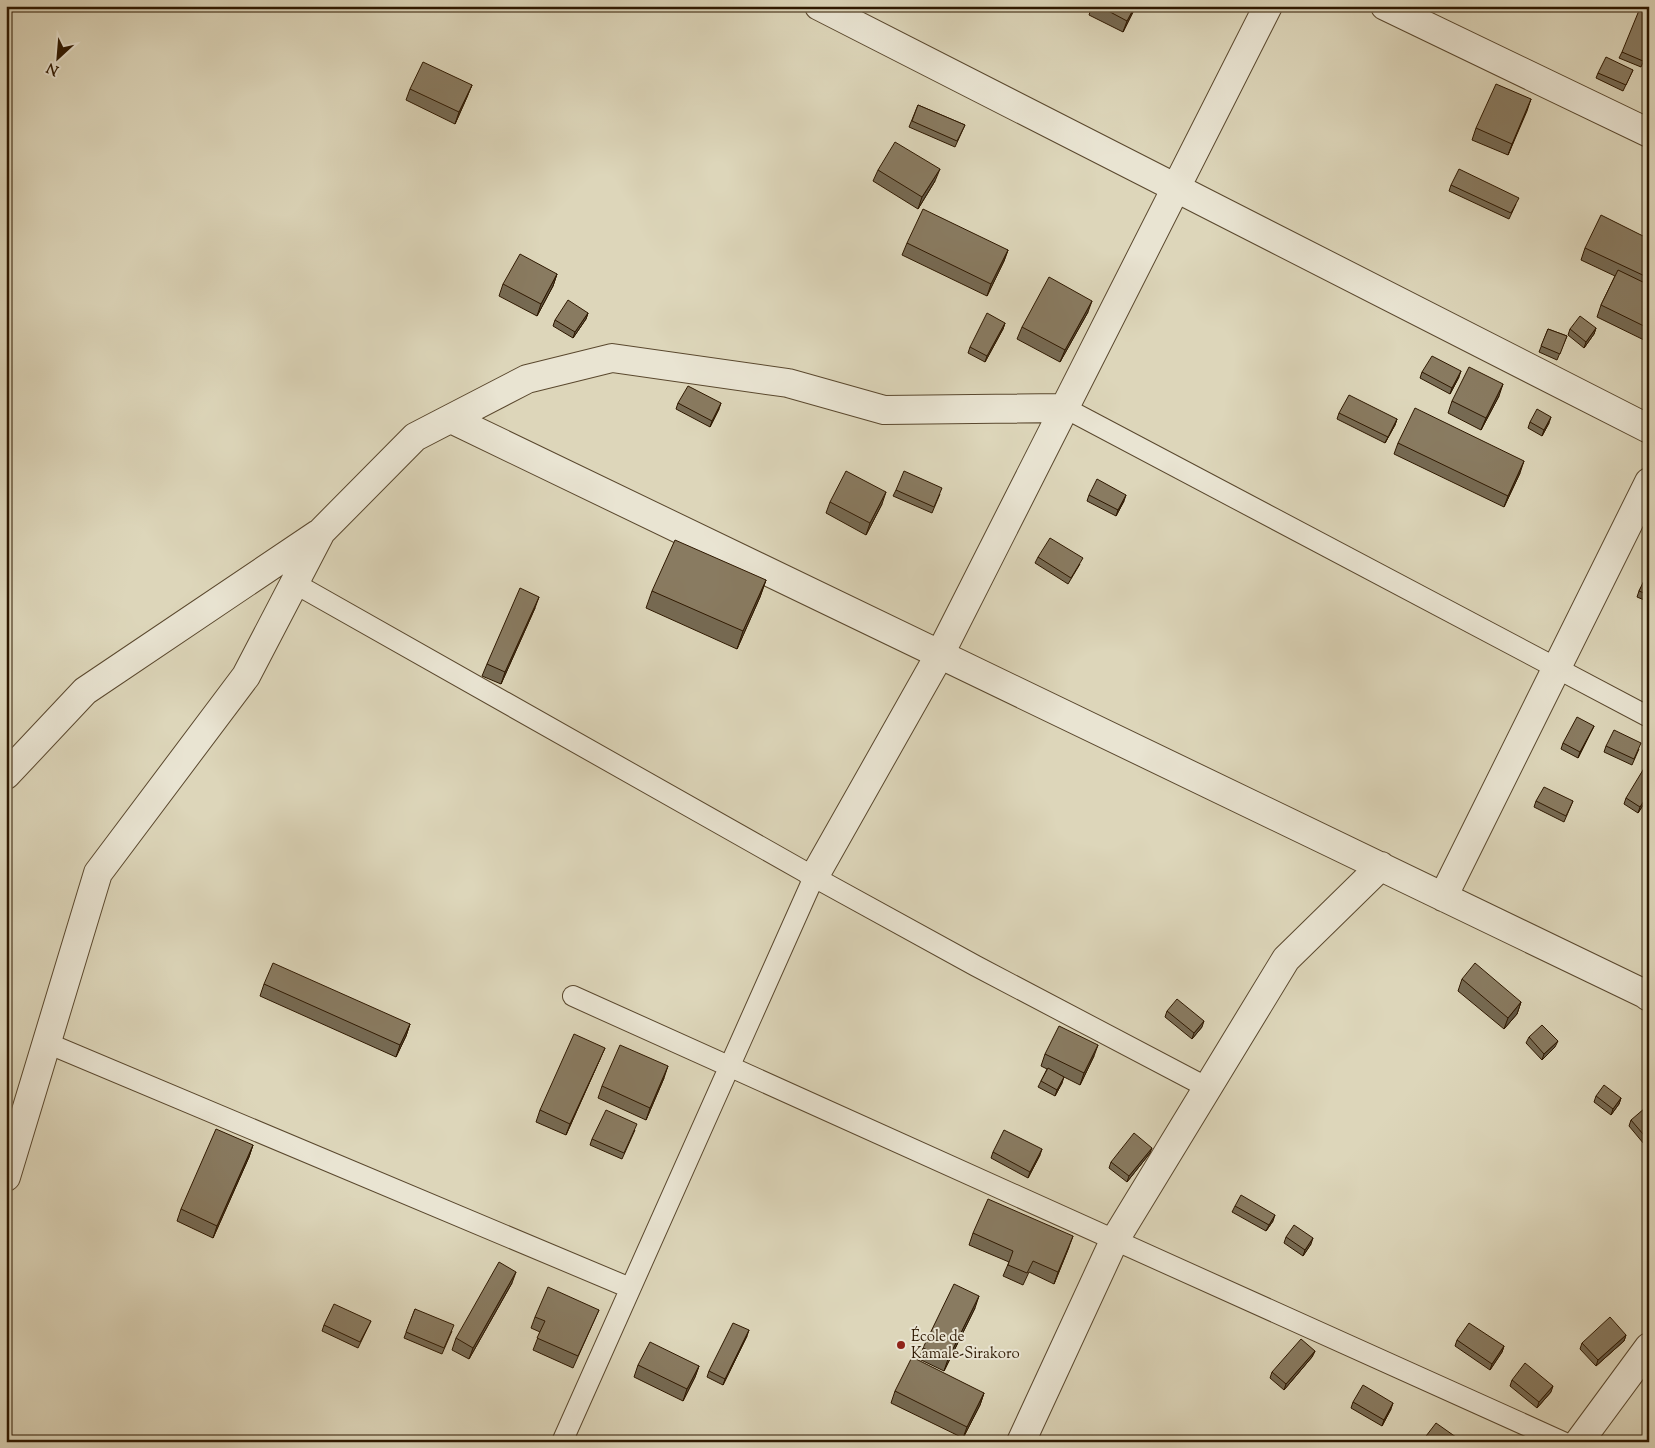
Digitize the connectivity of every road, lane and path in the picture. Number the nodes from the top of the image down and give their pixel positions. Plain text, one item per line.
1 (819, 6) edge
2 (1268, 6) edge
3 (1385, 6) edge
4 (1649, 133) edge
5 (1176, 188) junction
6 (1064, 408) junction
7 (451, 419) junction
8 (1649, 429) edge
9 (1649, 482) edge
10 (321, 532) junction
11 (294, 583) junction
12 (940, 654) junction
13 (1556, 669) junction
14 (1649, 717) edge
15 (6, 775) edge
16 (1380, 866) junction
17 (814, 877) junction
18 (1443, 897) junction
19 (573, 996) dead end
20 (1649, 998) edge
21 (47, 1043) junction
22 (729, 1066) junction
23 (1208, 1088) junction
24 (6, 1177) edge
25 (1115, 1240) junction
26 (630, 1288) junction
27 (1649, 1347) edge
28 (562, 1442) edge
29 (1021, 1442) edge
30 (1562, 1442) edge
31 (1579, 1442) edge

1 - 5 street
2 - 5 street
3 - 4 street
5 - 6 street
5 - 8 street
6 - 7 street
6 - 12 street
6 - 13 lane
7 - 10 street
7 - 12 street
9 - 13 street
10 - 11 street
10 - 15 street
11 - 17 lane
11 - 21 street
12 - 16 street
12 - 17 street
13 - 14 lane
13 - 18 street
16 - 18 street
16 - 23 street
17 - 22 lane
17 - 23 lane
18 - 20 street
19 - 22 lane
21 - 24 street
21 - 26 lane
22 - 25 lane
22 - 26 lane
23 - 25 street
25 - 29 street
25 - 30 lane
26 - 28 lane
27 - 31 street

